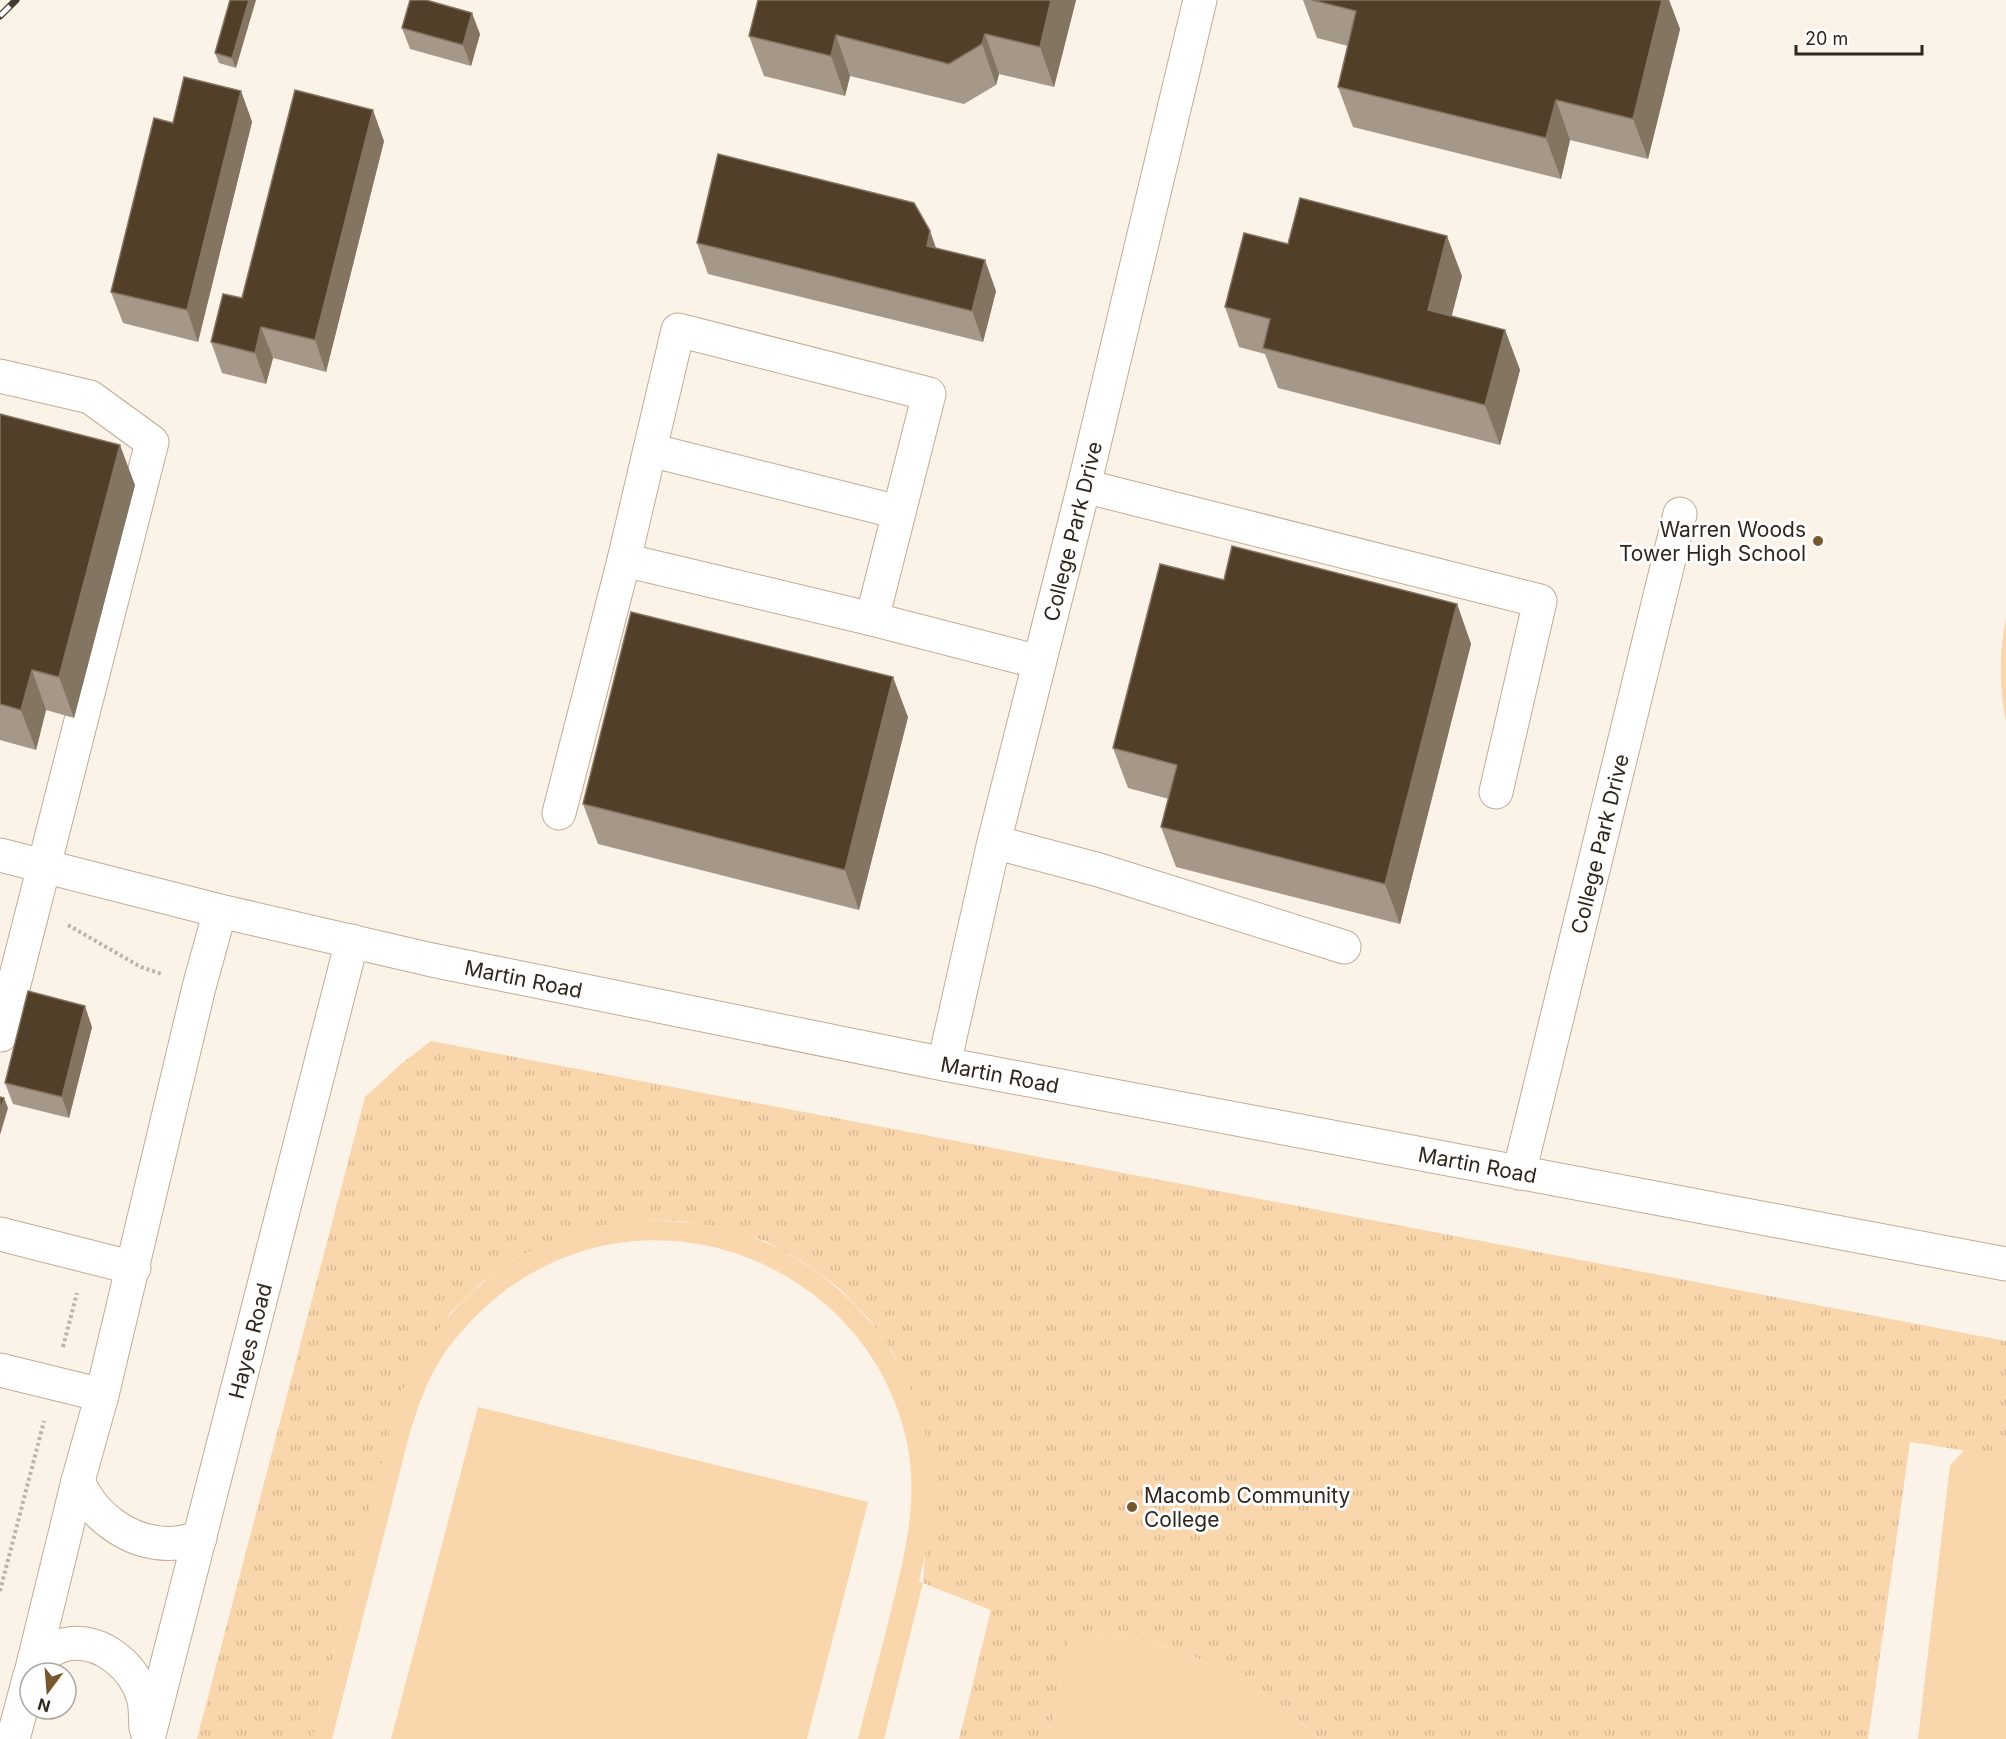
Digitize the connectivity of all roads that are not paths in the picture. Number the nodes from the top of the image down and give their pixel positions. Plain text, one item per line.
1 (1200, 0) edge
2 (0, 376) edge
3 (650, 450) junction
4 (1084, 486) junction
5 (898, 512) junction
6 (1680, 514) dead end
7 (624, 560) junction
8 (872, 619) junction
9 (1039, 662) junction
10 (1496, 792) dead end
11 (559, 813) dead end
12 (994, 842) junction
13 (0, 855) edge
14 (45, 867) junction
15 (220, 911) junction
16 (352, 941) junction
17 (1344, 947) dead end
18 (1, 1035) edge
19 (944, 1064) junction
20 (1520, 1173) junction
21 (0, 1234) edge
22 (2006, 1264) edge
23 (134, 1268) junction
24 (0, 1370) edge
25 (102, 1395) junction
26 (78, 1480) junction
27 (200, 1538) junction
28 (28, 1661) edge
29 (41, 1661) edge
30 (18, 1710) edge
31 (13, 1739) edge
32 (146, 1739) edge

1 - 4 street, College Park Drive
2 - 14 street
3 - 5 street
3 - 5 street
3 - 7 street
4 - 9 street, College Park Drive
4 - 10 street
5 - 8 street
6 - 20 street, College Park Drive
7 - 8 street
7 - 11 street
8 - 9 street
9 - 12 street, College Park Drive
12 - 17 street
12 - 19 street, College Park Drive
13 - 14 street, Martin Road
14 - 15 street, Martin Road
14 - 18 street
15 - 16 street, Martin Road
15 - 23 street
16 - 19 street, Martin Road
16 - 27 street, Hayes Road
19 - 20 street, Martin Road
20 - 22 street, Martin Road
21 - 23 street
23 - 25 street
24 - 25 street
25 - 26 street
26 - 27 street
26 - 28 street
27 - 32 street, Hayes Road
29 - 32 street
30 - 31 street

